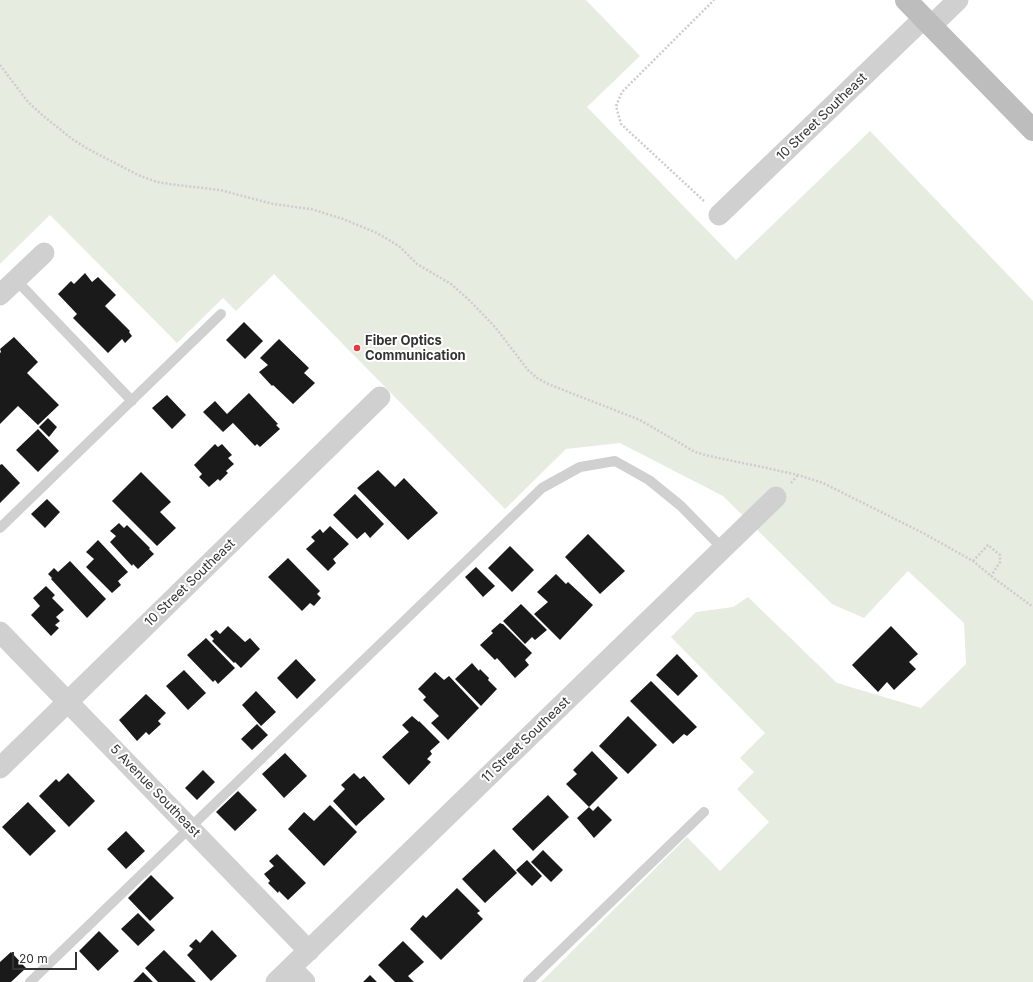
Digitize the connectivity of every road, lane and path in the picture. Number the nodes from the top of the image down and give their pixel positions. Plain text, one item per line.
1 (714, 0) edge
2 (906, 0) edge
3 (958, 0) edge
4 (928, 22) junction
5 (0, 65) edge
6 (1033, 130) edge
7 (719, 215) joint
8 (44, 252) dead end
9 (16, 280) junction
10 (0, 295) edge
11 (221, 314) dead end
12 (380, 397) dead end
13 (132, 401) junction
14 (776, 497) dead end
15 (0, 528) edge
16 (723, 549) junction
17 (973, 561) junction
18 (991, 576) junction
19 (1033, 607) edge
20 (0, 632) edge
21 (68, 702) junction
22 (0, 768) edge
23 (704, 812) dead end
24 (190, 828) junction
25 (309, 951) junction
26 (291, 977) edge
27 (30, 982) edge
28 (528, 982) edge

1 - 7 path
2 - 4 main road
3 - 4 street, 10 Street Southeast
4 - 6 main road
4 - 7 street, 10 Street Southeast
5 - 17 path
8 - 9 street
9 - 10 street
9 - 13 lane
11 - 13 lane
12 - 21 street, 10 Street Southeast
13 - 15 lane
14 - 16 street, 11 Street Southeast
16 - 24 lane
16 - 25 street, 11 Street Southeast
17 - 18 path
17 - 18 path
18 - 19 path
20 - 21 street, 5 Avenue Southeast
21 - 22 street, 10 Street Southeast
21 - 24 street, 5 Avenue Southeast
23 - 28 lane
24 - 25 street, 5 Avenue Southeast
24 - 27 lane
25 - 26 street, 11 Street Southeast

